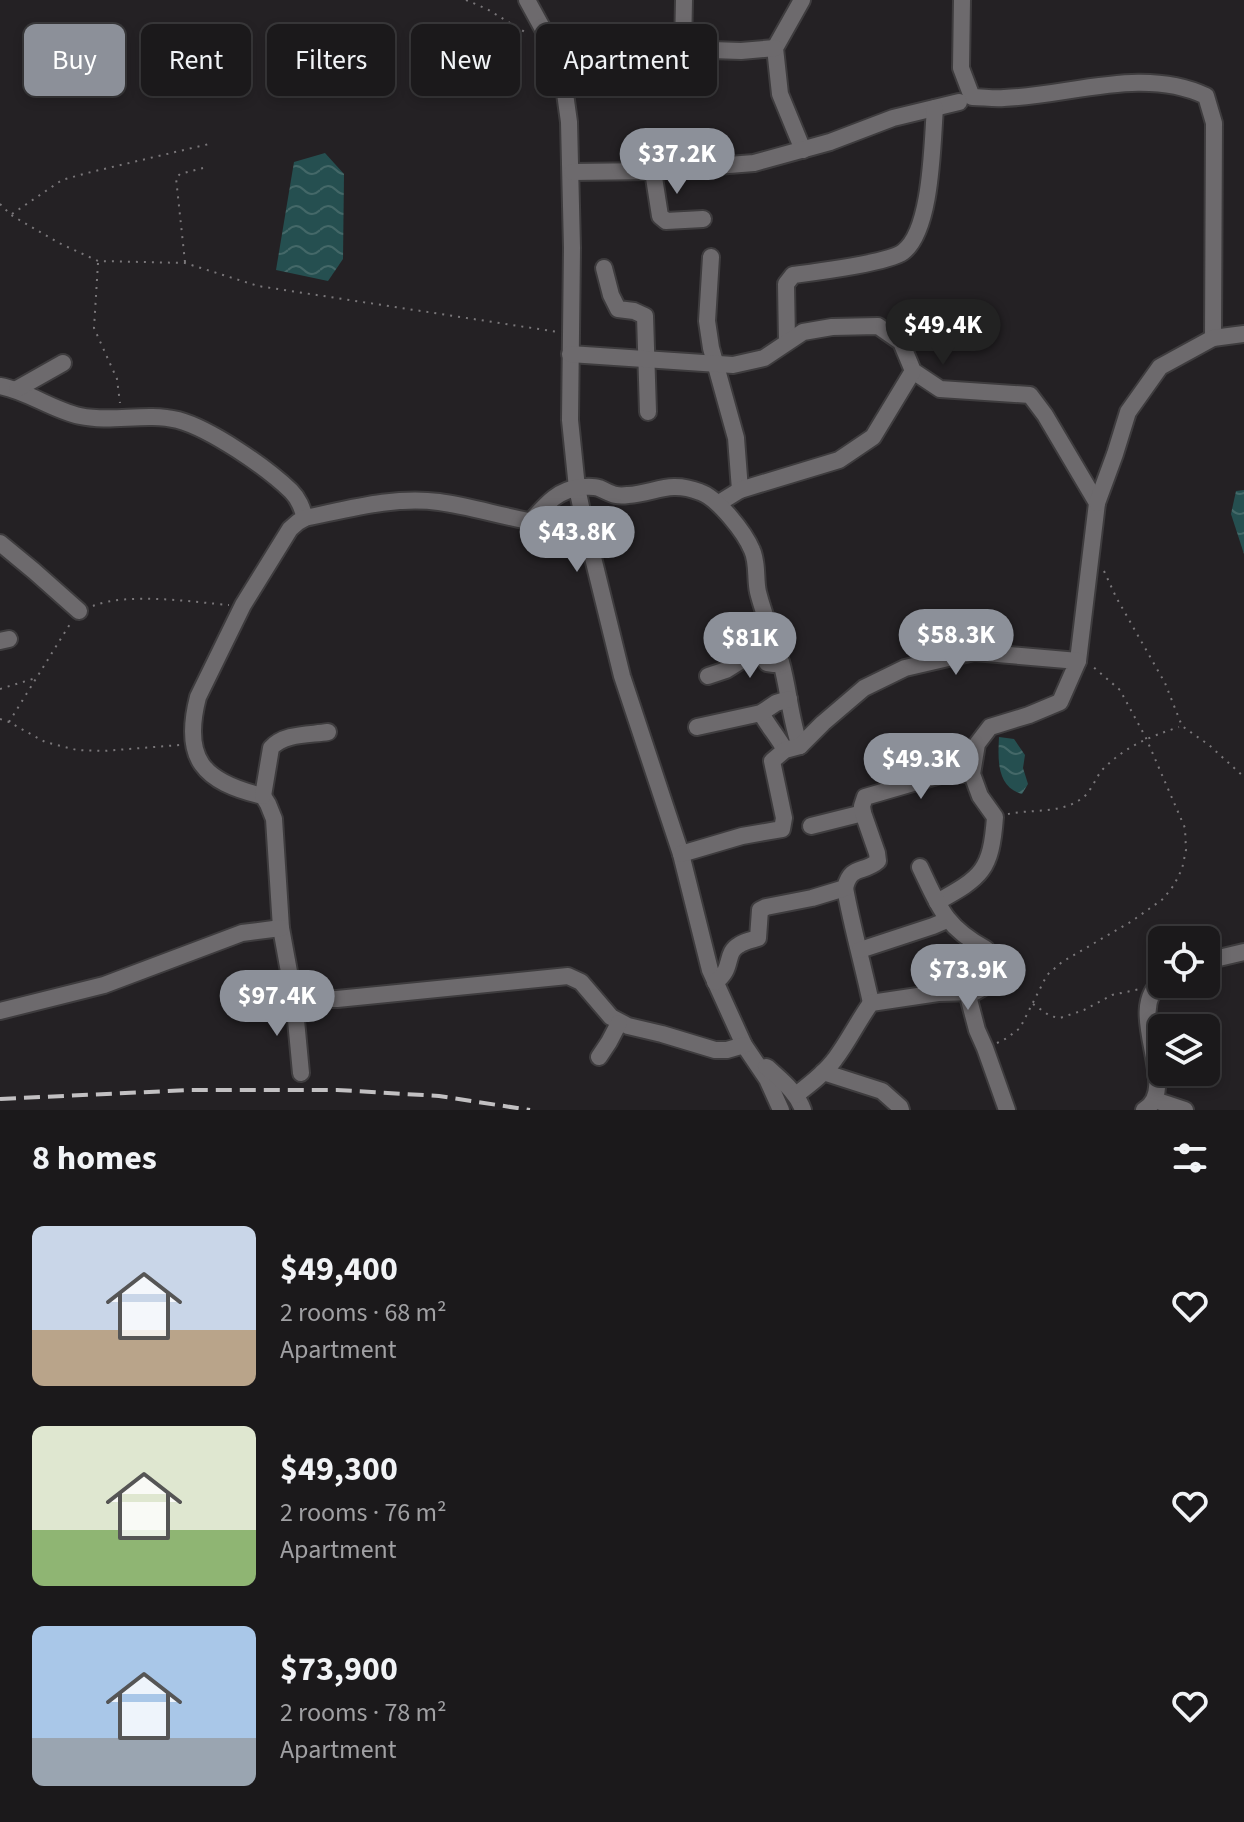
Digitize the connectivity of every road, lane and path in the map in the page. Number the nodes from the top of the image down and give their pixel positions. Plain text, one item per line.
1 (466, 0) edge
2 (527, 0) edge
3 (684, 0) edge
4 (802, 0) edge
5 (962, 0) edge
6 (540, 24) edge
7 (684, 24) edge
8 (532, 36) dead end
9 (775, 48) junction
10 (717, 50) edge
11 (565, 96) edge
12 (959, 102) dead end
13 (935, 108) junction
14 (209, 144) dead end
15 (803, 150) junction
16 (203, 168) dead end
17 (653, 171) junction
18 (572, 172) junction
19 (0, 204) edge
20 (11, 215) junction
21 (703, 219) dead end
22 (711, 257) dead end
23 (98, 261) junction
24 (185, 263) junction
25 (604, 268) dead end
26 (1244, 334) edge
27 (571, 335) junction
28 (1213, 338) junction
29 (787, 342) junction
30 (570, 354) junction
31 (647, 359) junction
32 (63, 363) dead end
33 (715, 364) junction
34 (913, 371) junction
35 (8, 387) edge
36 (648, 412) dead end
37 (122, 416) junction
38 (577, 488) junction
39 (740, 490) junction
40 (719, 503) junction
41 (1097, 503) junction
42 (305, 518) junction
43 (532, 520) junction
44 (585, 525) junction
45 (0, 543) edge
46 (1104, 571) dead end
47 (243, 605) junction
48 (79, 611) junction
49 (1078, 661) junction
50 (781, 663) junction
51 (708, 676) dead end
52 (37, 677) junction
53 (0, 689) edge
54 (789, 699) junction
55 (761, 713) junction
56 (0, 719) edge
57 (9, 722) junction
58 (1182, 726) junction
59 (697, 727) dead end
60 (328, 732) dead end
61 (1146, 738) junction
62 (193, 744) junction
63 (793, 748) junction
64 (972, 774) junction
65 (1244, 777) edge
66 (263, 796) junction
67 (863, 813) junction
68 (995, 817) junction
69 (811, 826) dead end
70 (681, 854) junction
71 (920, 867) dead end
72 (845, 888) junction
73 (937, 902) junction
74 (947, 920) junction
75 (281, 928) junction
76 (860, 950) junction
77 (1244, 952) edge
78 (1220, 958) edge
79 (715, 982) junction
80 (1148, 987) edge
81 (967, 992) junction
82 (1150, 998) edge
83 (294, 999) junction
84 (871, 1003) junction
85 (1033, 1004) junction
86 (0, 1011) edge
87 (619, 1023) junction
88 (744, 1045) junction
89 (985, 1048) junction
90 (599, 1057) dead end
91 (760, 1068) junction
92 (823, 1072) junction
93 (301, 1073) dead end
94 (799, 1102) edge
95 (1150, 1105) edge
96 (781, 1110) edge
97 (901, 1110) edge
98 (1007, 1110) edge
99 (1185, 1110) edge

1 - 8 path
2 - 6 street
3 - 7 street
4 - 9 street
5 - 28 street
9 - 10 street
9 - 15 street
11 - 18 street
12 - 13 street
13 - 15 street
13 - 29 street
14 - 20 path
15 - 17 street
16 - 24 path
17 - 18 street
17 - 21 street
18 - 27 street
19 - 20 path
20 - 23 path
22 - 33 street
23 - 24 path
23 - 37 path
24 - 27 path
25 - 31 street
26 - 28 street
27 - 30 street
28 - 41 street
29 - 33 street
29 - 34 street
30 - 31 street
30 - 38 street
31 - 33 street
31 - 36 street
32 - 35 street
33 - 39 street
34 - 39 street
34 - 41 street
35 - 37 street
37 - 42 street
38 - 40 street
38 - 43 street
38 - 44 street
39 - 40 street
40 - 50 street
41 - 49 street
42 - 43 street
42 - 47 street
43 - 44 street
44 - 70 street
45 - 48 street
46 - 58 path
47 - 48 path
47 - 62 street
48 - 52 path
49 - 61 path
49 - 63 street
49 - 64 street
50 - 51 street
50 - 54 street
52 - 53 path
52 - 57 path
54 - 55 street
54 - 63 street
55 - 59 street
55 - 63 street
56 - 57 path
57 - 62 path
58 - 61 path
58 - 65 path
60 - 66 street
61 - 68 path
61 - 85 path
62 - 66 street
63 - 70 street
64 - 67 street
64 - 68 street
66 - 75 street
67 - 69 street
67 - 72 street
68 - 73 street
70 - 79 street
71 - 73 street
72 - 76 street
72 - 79 street
73 - 74 street
74 - 76 street
74 - 81 street
75 - 83 street
75 - 86 street
76 - 84 street
77 - 78 street
79 - 88 street
80 - 85 path
81 - 84 street
81 - 89 street
82 - 95 street
83 - 87 street
83 - 93 street
84 - 92 street
85 - 89 path
87 - 88 street
87 - 90 street
88 - 91 street
89 - 98 street
91 - 94 street
91 - 96 street
92 - 94 street
92 - 97 street
95 - 99 street

